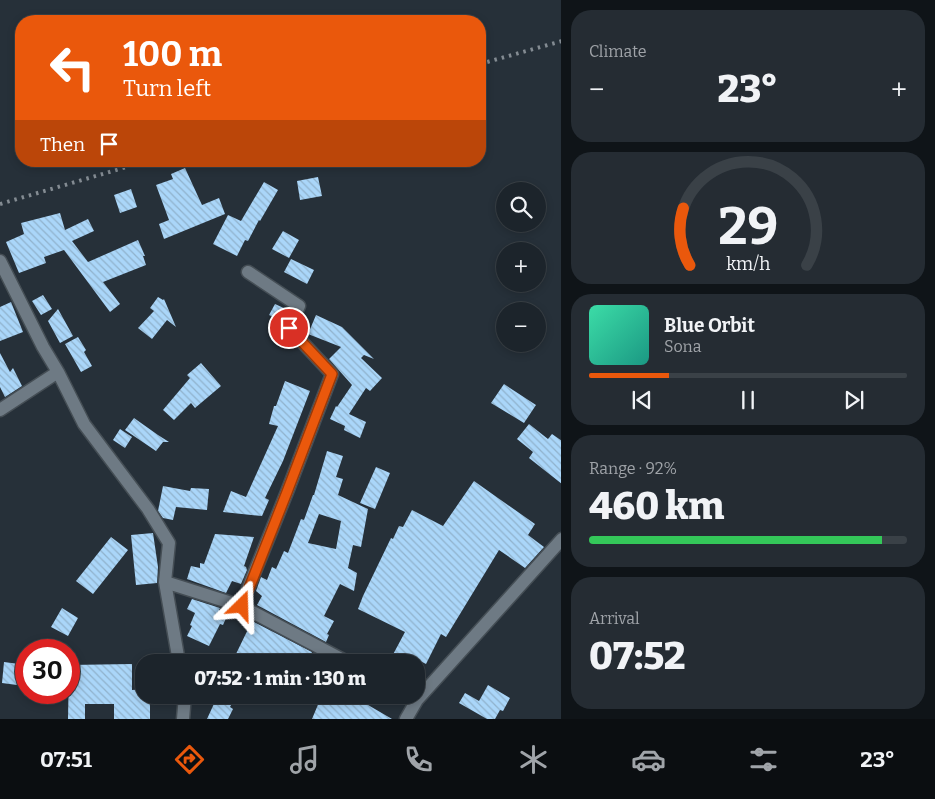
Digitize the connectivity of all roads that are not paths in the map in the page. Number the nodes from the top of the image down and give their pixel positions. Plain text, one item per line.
1 (0, 261) edge
2 (248, 272) dead end
3 (58, 372) junction
4 (0, 410) edge
5 (561, 540) edge
6 (165, 582) junction
7 (242, 606) junction
8 (178, 654) edge
9 (333, 654) edge
10 (425, 684) edge
11 (184, 704) edge
12 (411, 704) edge
13 (183, 719) edge
14 (406, 719) edge

1 - 3 street
2 - 7 street
3 - 4 street
3 - 6 street
5 - 10 street
6 - 7 street
6 - 8 street
7 - 9 street
11 - 13 street
12 - 14 street

